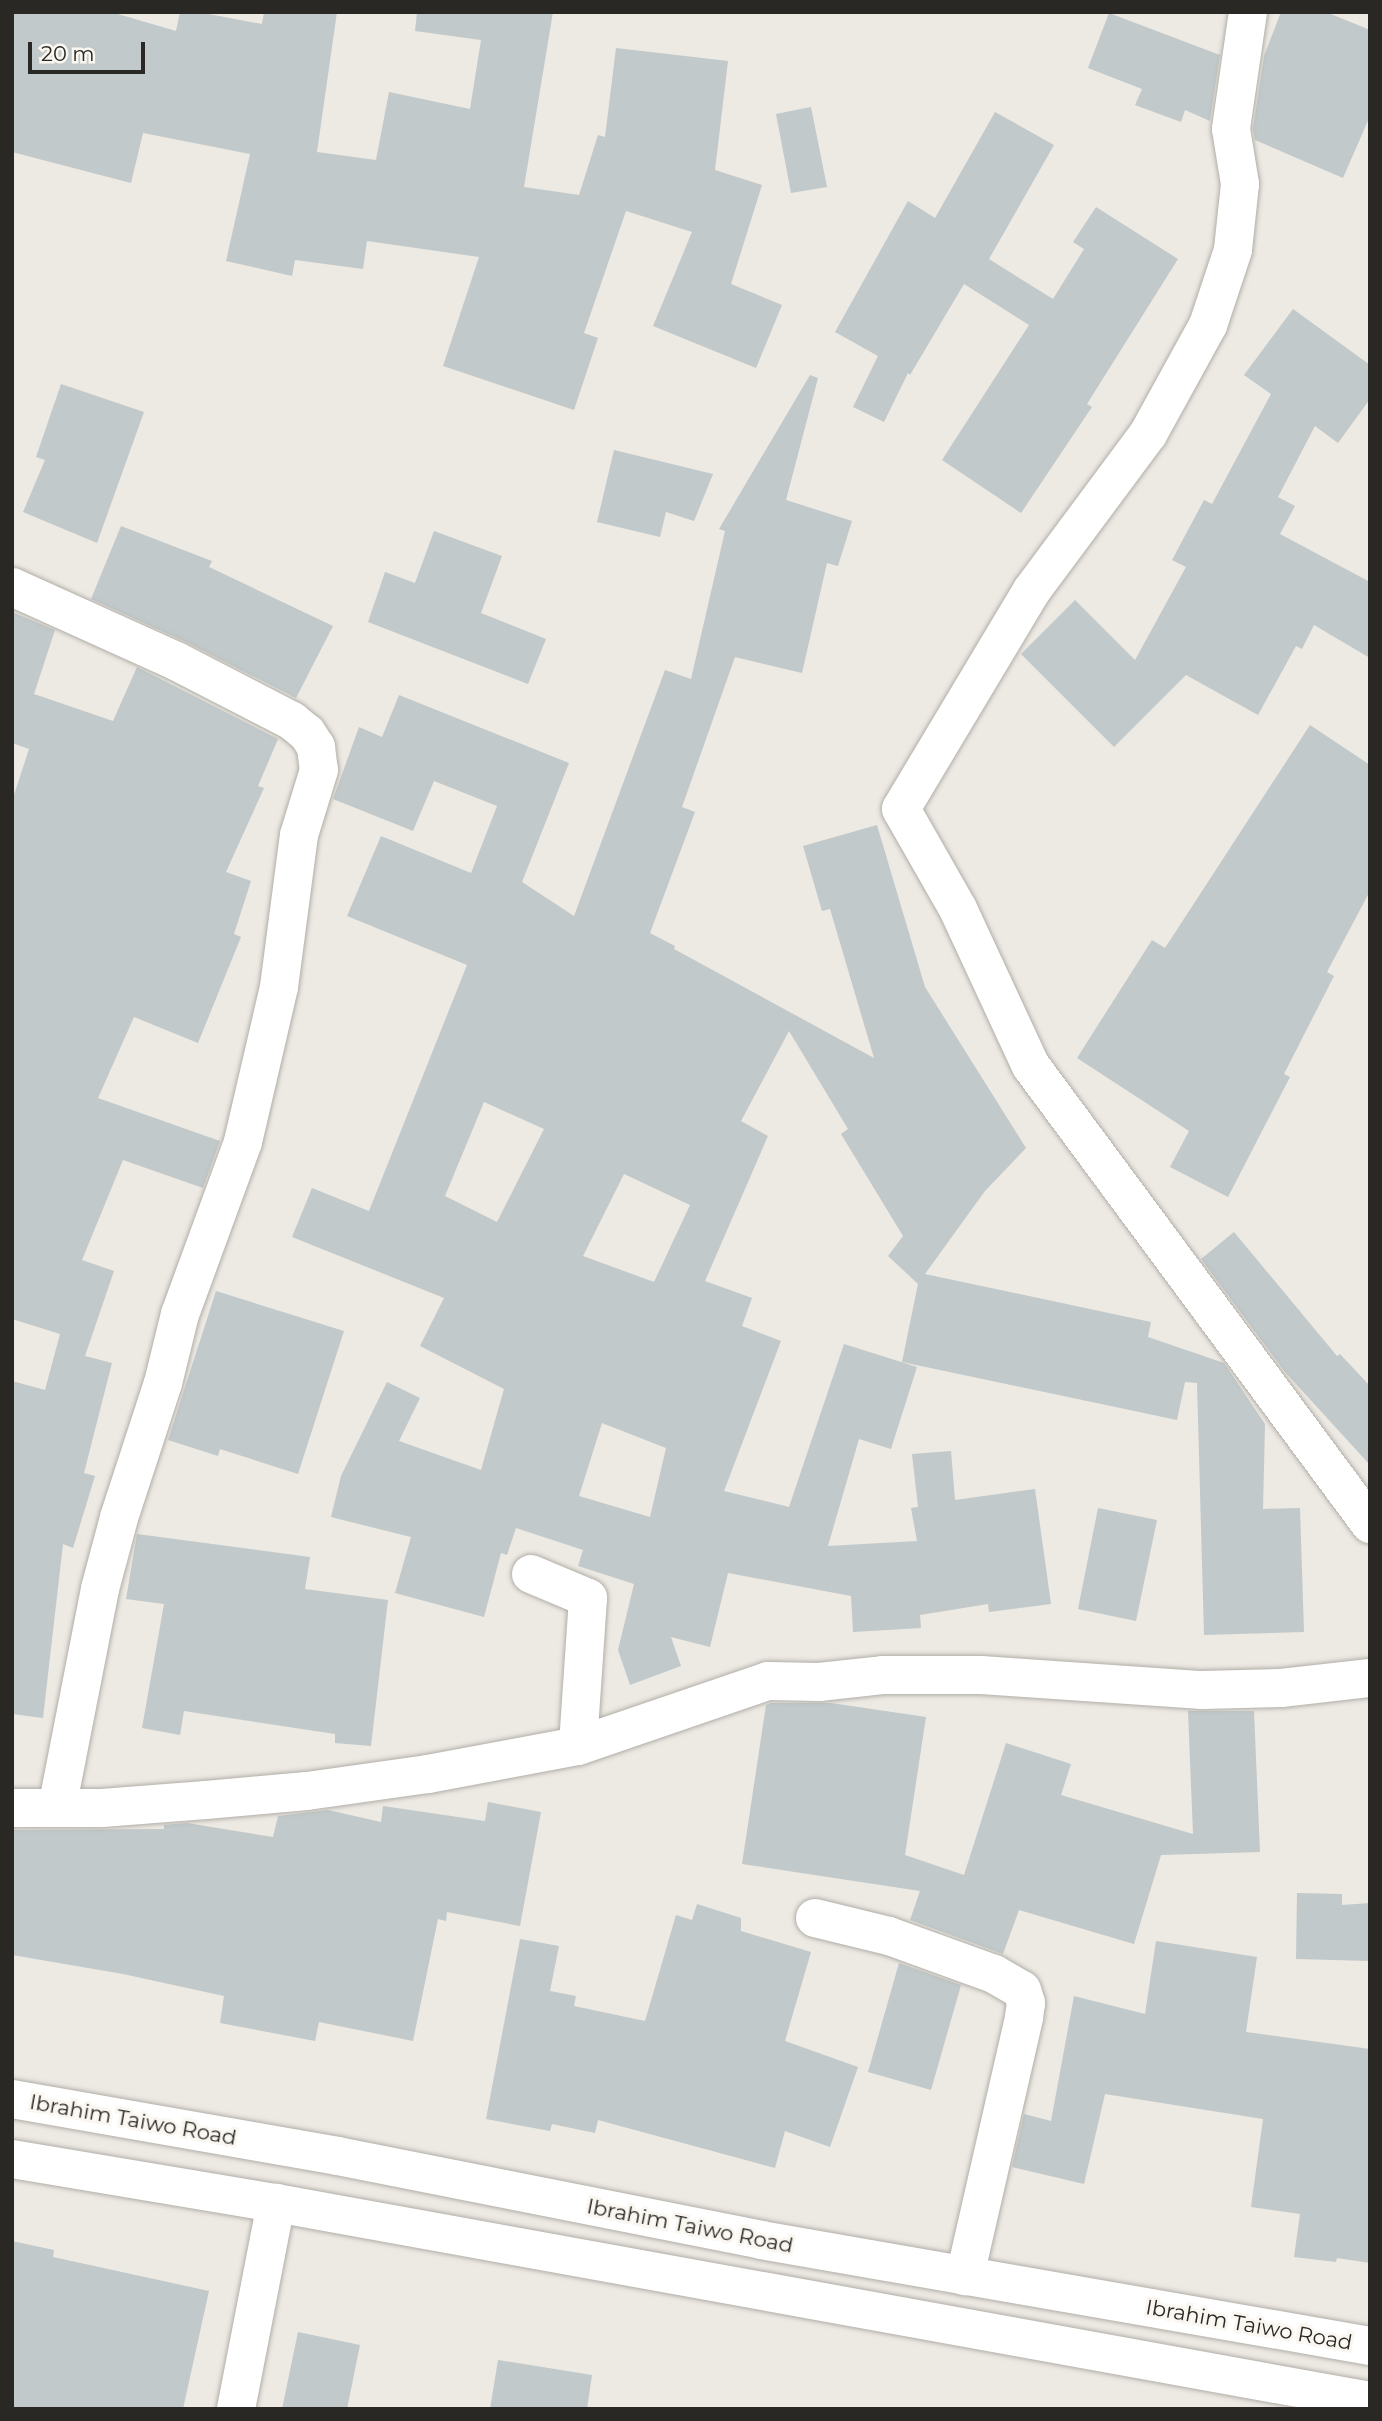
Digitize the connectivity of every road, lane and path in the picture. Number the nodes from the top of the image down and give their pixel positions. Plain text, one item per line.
1 (1248, 12) edge
2 (12, 587) edge
3 (1370, 1524) edge
4 (531, 1574) dead end
5 (1370, 1678) edge
6 (578, 1746) junction
7 (12, 1808) edge
8 (57, 1808) junction
9 (815, 1918) dead end
10 (12, 2099) edge
11 (12, 2159) edge
12 (276, 2203) junction
13 (965, 2276) junction
14 (1370, 2346) edge
15 (1370, 2401) edge
16 (236, 2409) edge

1 - 3 street
2 - 8 street
4 - 6 street
5 - 6 street
6 - 8 street
7 - 8 street
9 - 13 street
10 - 13 street, Ibrahim Taiwo Road
11 - 12 street
12 - 15 street
12 - 16 street
13 - 14 street, Ibrahim Taiwo Road

